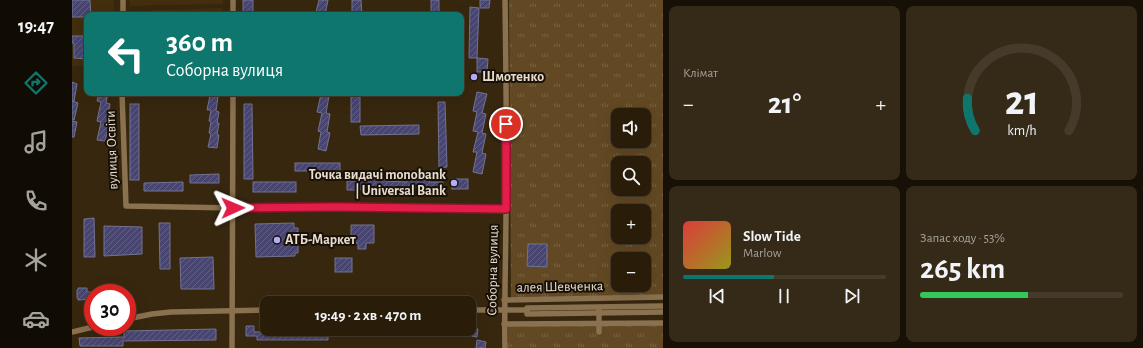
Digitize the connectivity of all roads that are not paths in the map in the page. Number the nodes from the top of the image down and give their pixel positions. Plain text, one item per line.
1 (123, 0) edge
2 (233, 0) edge
3 (505, 0) edge
4 (123, 12) edge
5 (233, 12) edge
6 (122, 96) edge
7 (233, 96) edge
8 (233, 208) junction
9 (506, 209) junction
10 (663, 297) edge
11 (504, 300) junction
12 (663, 306) edge
13 (599, 307) junction
14 (232, 310) junction
15 (260, 310) edge
16 (476, 310) edge
17 (504, 310) junction
18 (527, 310) junction
19 (663, 312) edge
20 (599, 314) junction
21 (136, 317) edge
22 (663, 322) edge
23 (599, 323) junction
24 (504, 324) junction
25 (84, 329) edge
26 (72, 332) edge
27 (599, 332) dead end
28 (232, 348) edge
29 (505, 348) edge

1 - 4 street
2 - 5 street
3 - 9 street, Соборна вулиця
6 - 8 street, вулиця Освіти
7 - 8 street
8 - 9 street
8 - 14 street
9 - 11 street, Соборна вулиця
10 - 11 street, алея Шевченка
11 - 17 street, Соборна вулиця
12 - 13 street, алея Шевченка
13 - 18 street, алея Шевченка
13 - 20 street, алея Шевченка
14 - 15 street
14 - 21 street
14 - 28 street
16 - 17 street, алея Шевченка
17 - 18 street, алея Шевченка
17 - 24 street, Соборна вулиця
18 - 20 street, алея Шевченка
19 - 20 street, алея Шевченка
20 - 23 street, алея Шевченка
22 - 23 street
23 - 24 street
23 - 27 street, алея Шевченка
24 - 29 street, Соборна вулиця
25 - 26 street

